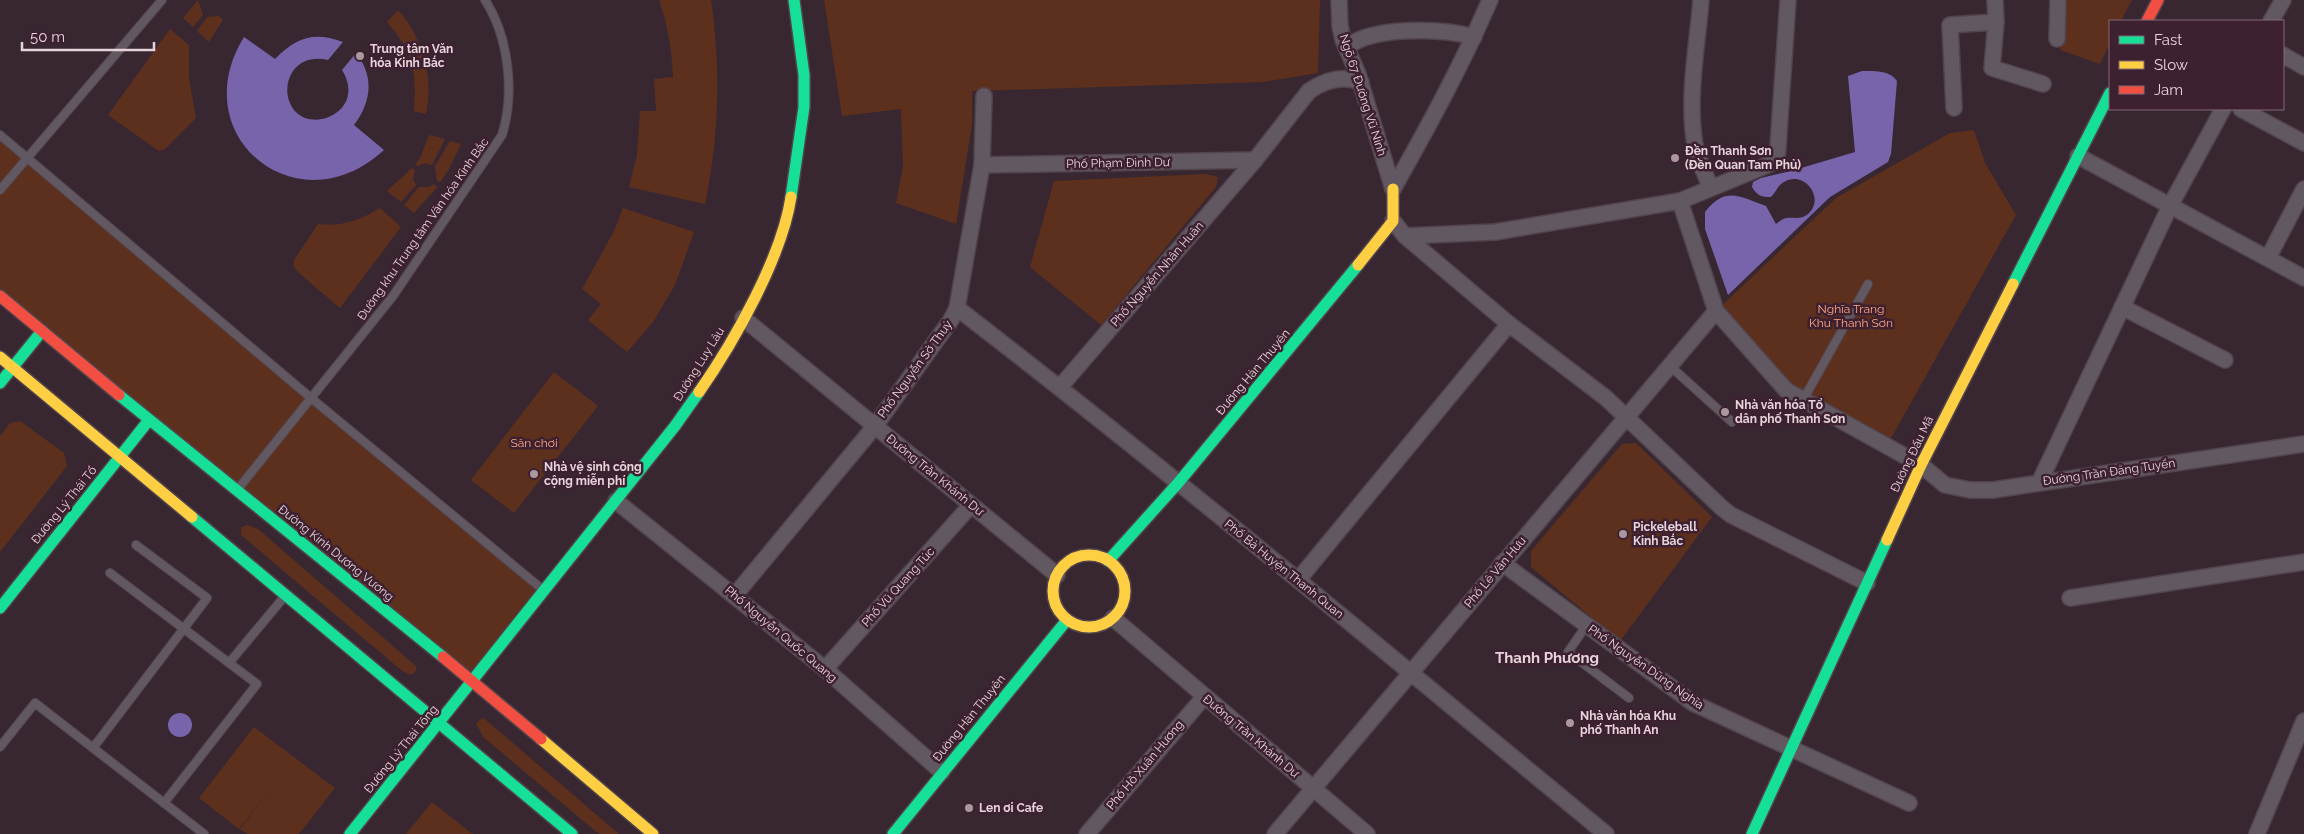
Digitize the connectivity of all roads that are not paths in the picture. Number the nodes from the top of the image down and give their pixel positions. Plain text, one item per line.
1 (162, 0) edge
2 (485, 0) edge
3 (794, 0) edge
4 (1339, 0) edge
5 (1490, 0) edge
6 (1701, 0) edge
7 (1788, 0) edge
8 (1995, 0) edge
9 (2058, 0) edge
10 (2158, 0) edge
11 (2283, 0) edge
12 (2148, 20) edge
13 (2272, 20) edge
14 (1996, 22) junction
15 (1474, 37) junction
16 (2057, 39) dead end
17 (1347, 47) junction
18 (2284, 56) edge
19 (2304, 67) edge
20 (1361, 82) junction
21 (2043, 84) dead end
22 (2109, 95) edge
23 (984, 96) dead end
24 (1954, 108) dead end
25 (2223, 110) edge
26 (2243, 110) edge
27 (0, 135) edge
28 (2304, 143) edge
29 (2078, 156) junction
30 (28, 157) junction
31 (1255, 160) junction
32 (982, 164) junction
33 (1711, 188) junction
34 (1393, 189) junction
35 (2304, 189) edge
36 (0, 190) edge
37 (1680, 201) junction
38 (2170, 206) junction
39 (1393, 221) junction
40 (1405, 236) junction
41 (2268, 258) junction
42 (2304, 266) edge
43 (2286, 268) junction
44 (2304, 278) edge
45 (1868, 284) dead end
46 (0, 296) edge
47 (2122, 307) junction
48 (957, 308) junction
49 (1716, 311) junction
50 (743, 318) junction
51 (1509, 324) junction
52 (42, 331) junction
53 (0, 357) edge
54 (2225, 360) dead end
55 (1670, 366) junction
56 (13, 368) junction
57 (0, 383) edge
58 (1060, 387) junction
59 (311, 398) junction
60 (1803, 400) junction
61 (1626, 417) junction
62 (149, 420) junction
63 (1732, 422) dead end
64 (875, 426) junction
65 (2304, 444) edge
66 (120, 458) junction
67 (1921, 465) junction
68 (1178, 482) junction
69 (2039, 483) junction
70 (237, 490) junction
71 (616, 501) junction
72 (971, 504) junction
73 (136, 544) dead end
74 (1108, 561) junction
75 (2304, 562) edge
76 (1502, 563) junction
77 (110, 573) dead end
78 (1057, 574) junction
79 (1298, 580) junction
80 (1867, 583) junction
81 (543, 590) junction
82 (735, 594) junction
83 (285, 595) junction
84 (2070, 598) dead end
85 (0, 608) edge
86 (1113, 618) junction
87 (1067, 620) junction
88 (1586, 626) junction
89 (184, 628) junction
90 (228, 662) junction
91 (825, 669) junction
92 (1411, 673) junction
93 (473, 681) junction
94 (1204, 697) junction
95 (1629, 698) dead end
96 (2304, 721) edge
97 (440, 723) junction
98 (0, 747) edge
99 (93, 748) junction
100 (1791, 750) junction
101 (942, 772) junction
102 (1314, 790) junction
103 (164, 803) junction
104 (1909, 803) dead end
105 (204, 834) edge
106 (350, 834) edge
107 (572, 834) edge
108 (653, 834) edge
109 (893, 834) edge
110 (1087, 834) edge
111 (1275, 834) edge
112 (1367, 834) edge
113 (1606, 834) edge
114 (1752, 834) edge
115 (2257, 834) edge

1 - 30 lane
2 - 59 lane, Đường khu Trung tâm Văn hóa Kinh Bắc
3 - 50 street, Đường Luy Lâu
4 - 17 street, Ngõ 67 Đường Vũ Ninh
5 - 15 street
6 - 33 street
7 - 33 street
8 - 14 street
9 - 16 street
10 - 12 street
11 - 13 street
14 - 21 street
14 - 24 street
15 - 17 street
15 - 34 street
17 - 20 street, Ngõ 67 Đường Vũ Ninh
18 - 19 street
20 - 31 street, Phố Nguyễn Nhân Huân
20 - 34 street, Ngõ 67 Đường Vũ Ninh
22 - 29 street, Đường Đấu Mã
23 - 32 street, Phố Nguyễn Sở Thuỳ
25 - 38 street
26 - 28 street
27 - 30 lane
29 - 38 street
29 - 67 street, Đường Đấu Mã
30 - 36 lane
30 - 59 lane
31 - 32 street, Phố Phạm Đình Dư
31 - 58 street, Phố Nguyễn Nhân Huân
32 - 48 street, Phố Nguyễn Sở Thuỳ
33 - 37 street
34 - 39 street
35 - 41 street
37 - 40 street
37 - 49 street
38 - 41 street
38 - 47 street
39 - 40 street
39 - 68 street, Đường Hàn Thuyên
40 - 51 street
41 - 43 street
42 - 43 street
43 - 44 street
45 - 60 lane
46 - 52 street, Đường Kinh Dương Vương
47 - 54 street
47 - 69 street
48 - 58 street, Phố Bà Huyện Thanh Quan
48 - 64 street, Phố Nguyễn Sở Thuỳ
49 - 55 street, Phố Lê Văn Hưu
49 - 60 street, Đường Trần Đăng Tuyển
50 - 64 street, Đường Trần Khánh Dư
50 - 71 street, Đường Luy Lâu
51 - 61 street
51 - 79 street
52 - 56 street
52 - 62 street, Đường Kinh Dương Vương
53 - 56 street
55 - 61 street, Phố Lê Văn Hưu
55 - 63 lane
56 - 57 street
56 - 66 street
58 - 68 street, Phố Bà Huyện Thanh Quan
59 - 70 lane, Đường khu Trung tâm Văn hóa Kinh Bắc
59 - 81 lane
60 - 67 street, Đường Trần Đăng Tuyển
61 - 76 street, Phố Lê Văn Hưu
61 - 80 street
62 - 66 street, Đường Lý Thái Tổ
62 - 70 street, Đường Kinh Dương Vương
64 - 72 street, Đường Trần Khánh Dư
64 - 82 street, Phố Nguyễn Sở Thuỳ
65 - 69 street, Đường Trần Đăng Tuyển
66 - 83 street
66 - 85 street, Đường Lý Thái Tổ
67 - 69 street, Đường Trần Đăng Tuyển
67 - 80 street, Đường Đấu Mã
68 - 74 street, Đường Hàn Thuyên
68 - 79 street, Phố Bà Huyện Thanh Quan
70 - 93 street, Đường Kinh Dương Vương
71 - 81 street, Đường Luy Lâu
71 - 82 street, Phố Nguyễn Quốc Quang
72 - 78 street, Đường Trần Khánh Dư
72 - 91 street, Phố Vũ Quang Túc
73 - 89 lane
74 - 78 street
74 - 86 street
75 - 84 street
76 - 88 street, Phố Nguyễn Dũng Nghĩa
76 - 92 street, Phố Lê Văn Hưu
77 - 89 lane
78 - 87 street
79 - 92 street, Phố Bà Huyện Thanh Quan
80 - 100 street, Đường Đấu Mã
81 - 93 street, Đường Luy Lâu
82 - 91 street, Phố Nguyễn Quốc Quang
83 - 90 lane
83 - 97 street
86 - 87 street
86 - 94 street, Đường Trần Khánh Dư
87 - 101 street, Đường Hàn Thuyên
88 - 95 lane
88 - 100 street, Phố Nguyễn Dũng Nghĩa
89 - 90 lane
89 - 99 lane
90 - 103 lane
91 - 101 street, Phố Nguyễn Quốc Quang
92 - 102 street, Phố Lê Văn Hưu
92 - 113 street, Phố Bà Huyện Thanh Quan
93 - 97 street, Đường Lý Thái Tông
93 - 108 street, Đường Kinh Dương Vương
94 - 102 street, Đường Trần Khánh Dư
94 - 110 street, Phố Hồ Xuân Hương
96 - 115 street
97 - 106 street, Đường Lý Thái Tông
97 - 107 street
98 - 99 lane
99 - 103 lane
100 - 104 street, Phố Nguyễn Dũng Nghĩa
100 - 114 street, Đường Đấu Mã
101 - 109 street, Đường Hàn Thuyên
102 - 111 street, Phố Lê Văn Hưu
102 - 112 street, Đường Trần Khánh Dư
103 - 105 lane

